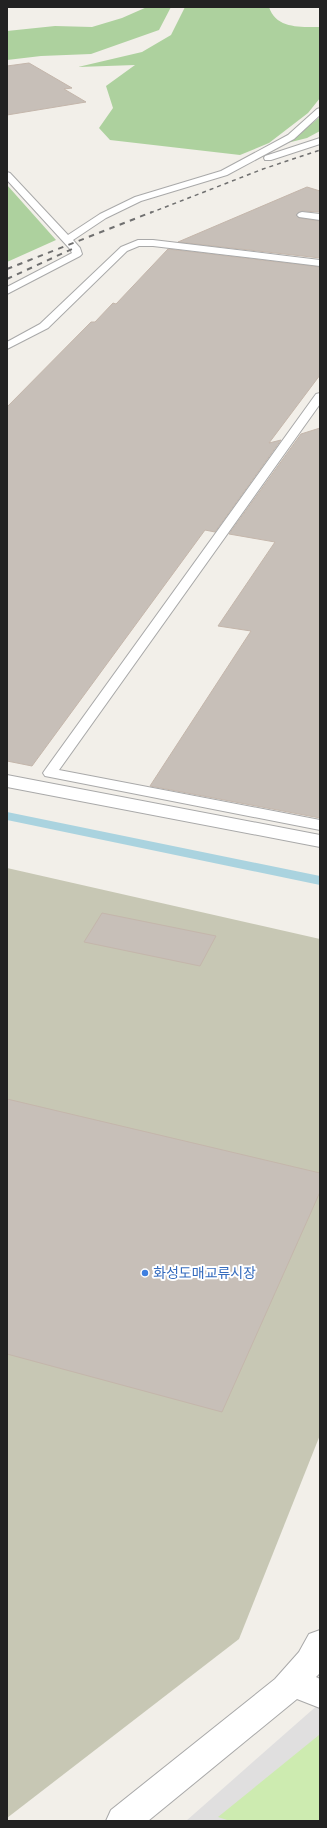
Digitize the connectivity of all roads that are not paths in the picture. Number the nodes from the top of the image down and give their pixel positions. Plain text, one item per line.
1 (320, 111) edge
2 (320, 141) edge
3 (224, 173) junction
4 (7, 174) edge
5 (302, 215) dead end
6 (320, 217) edge
7 (66, 240) junction
8 (320, 263) edge
9 (7, 291) edge
10 (7, 346) edge
11 (320, 396) edge
12 (7, 781) edge
13 (320, 825) edge
14 (320, 841) edge
15 (320, 1643) edge
16 (306, 1688) edge
17 (122, 1821) edge

1 - 3 lane
2 - 3 lane
3 - 7 lane
4 - 7 lane
5 - 6 lane
7 - 9 lane
8 - 10 lane
11 - 13 lane
12 - 14 street
15 - 16 street
16 - 17 street

